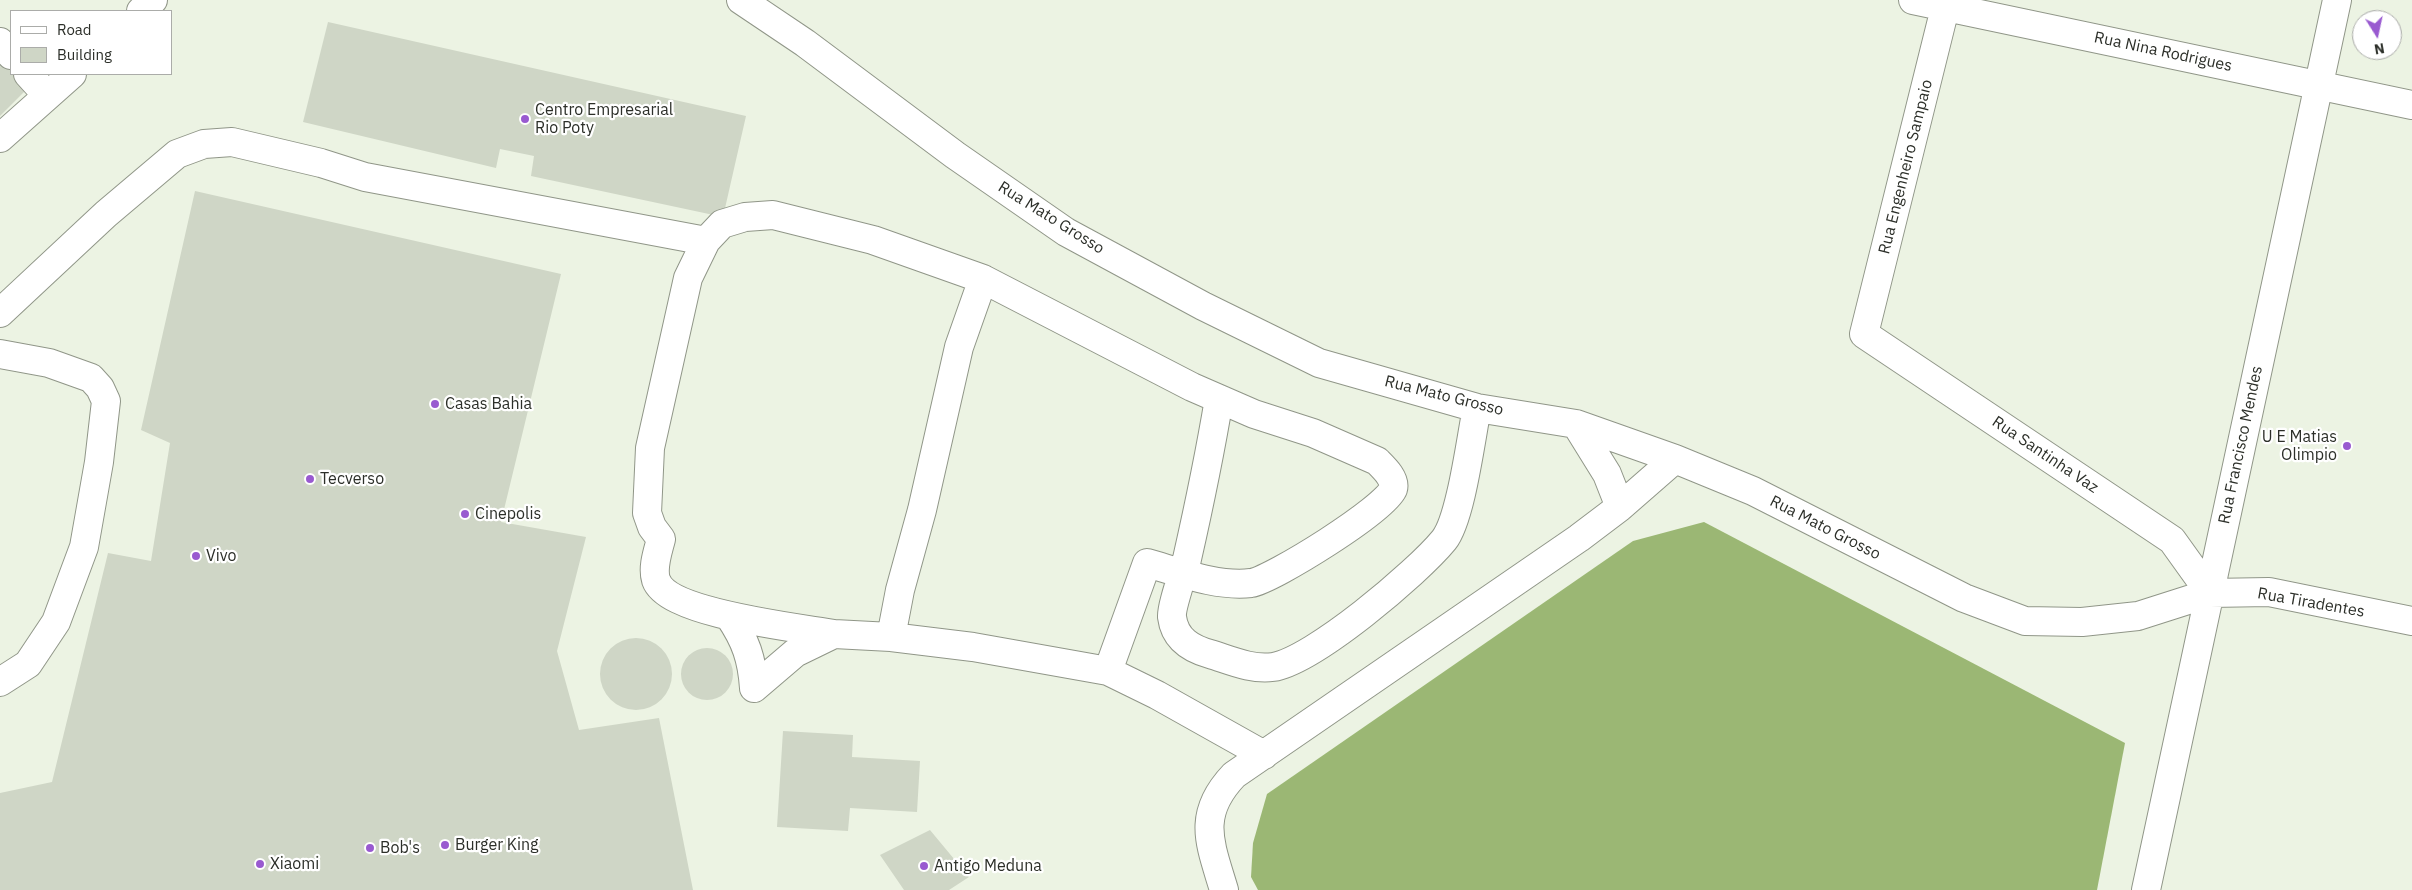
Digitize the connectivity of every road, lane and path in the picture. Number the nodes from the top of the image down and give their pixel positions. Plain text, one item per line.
1 (153, 0) edge
2 (740, 0) edge
3 (1913, 0) edge
4 (2337, 0) edge
5 (1946, 3) edge
6 (142, 10) edge
7 (0, 42) edge
8 (10, 54) edge
9 (29, 75) edge
10 (71, 75) edge
11 (2318, 85) junction
12 (48, 95) junction
13 (2412, 105) edge
14 (0, 138) edge
15 (706, 241) junction
16 (982, 279) junction
17 (0, 313) edge
18 (1864, 334) joint
19 (0, 354) edge
20 (1219, 399) junction
21 (1477, 408) junction
22 (1576, 424) junction
23 (1675, 459) junction
24 (1620, 508) junction
25 (1183, 573) junction
26 (2210, 592) junction
27 (730, 616) junction
28 (2412, 621) edge
29 (834, 634) junction
30 (891, 637) junction
31 (1108, 671) junction
32 (0, 682) edge
33 (1264, 755) junction
34 (1224, 890) edge
35 (2146, 890) edge

1 - 6 street
2 - 21 street, Rua Mato Grosso
3 - 5 street, Rua Nina Rodrigues
4 - 11 street, Rua Francisco Mendes
5 - 11 street, Rua Nina Rodrigues
5 - 18 street, Rua Engenheiro Sampaio
7 - 8 street
9 - 12 street
10 - 12 street
11 - 13 street, Rua Nina Rodrigues
11 - 26 street, Rua Francisco Mendes
12 - 14 street
15 - 16 street
15 - 17 street
15 - 27 street
16 - 20 street
16 - 30 street
18 - 26 street, Rua Santinha Vaz
19 - 32 street
20 - 25 street
20 - 25 street
21 - 22 street, Rua Mato Grosso
21 - 25 street
22 - 23 street, Rua Mato Grosso
22 - 24 street
23 - 24 street
23 - 26 street, Rua Mato Grosso
24 - 33 street
25 - 31 street
26 - 28 street, Rua Tiradentes
26 - 35 street, Rua Francisco Mendes
27 - 29 street
27 - 29 street
29 - 30 street
30 - 31 street
31 - 33 street
33 - 34 street

